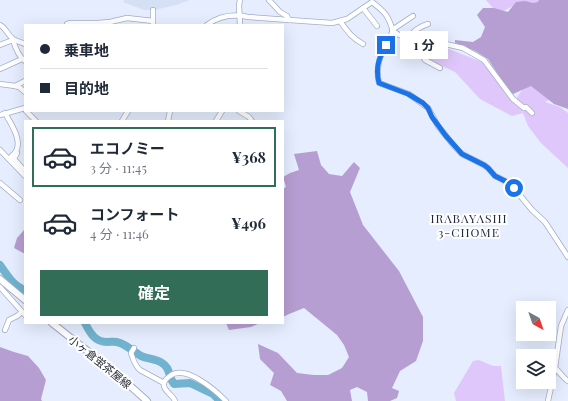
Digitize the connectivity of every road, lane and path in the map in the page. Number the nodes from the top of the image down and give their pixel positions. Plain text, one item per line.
1 (240, 0) edge
2 (269, 0) edge
3 (373, 1) edge
4 (363, 8) junction
5 (153, 10) dead end
6 (239, 15) junction
7 (413, 16) dead end
8 (289, 20) junction
9 (340, 21) junction
10 (153, 23) edge
11 (67, 24) edge
12 (209, 24) edge
13 (240, 24) edge
14 (428, 24) dead end
15 (0, 25) edge
16 (377, 26) dead end
17 (393, 31) junction
18 (408, 37) junction
19 (13, 40) junction
20 (418, 43) junction
21 (24, 44) edge
22 (363, 44) dead end
23 (0, 45) edge
24 (24, 60) edge
25 (440, 68) dead end
26 (0, 69) edge
27 (24, 82) edge
28 (0, 84) edge
29 (15, 86) junction
30 (24, 91) edge
31 (24, 109) edge
32 (28, 112) edge
33 (241, 112) edge
34 (532, 113) dead end
35 (2, 114) edge
36 (35, 120) edge
37 (251, 120) edge
38 (17, 149) junction
39 (0, 150) edge
40 (9, 159) junction
41 (23, 169) dead end
42 (24, 175) edge
43 (0, 183) edge
44 (20, 200) dead end
45 (568, 257) edge
46 (0, 280) edge
47 (0, 287) edge
48 (24, 299) edge
49 (568, 310) edge
50 (23, 313) edge
51 (53, 324) edge
52 (5, 330) dead end
53 (132, 350) dead end
54 (556, 361) edge
55 (556, 369) edge
56 (568, 382) edge
57 (164, 383) junction
58 (551, 389) edge
59 (147, 401) edge
60 (175, 401) edge
61 (226, 401) edge
62 (548, 401) edge

1 - 6 street
2 - 8 street
3 - 4 street
3 - 17 street
4 - 9 street
4 - 16 street
5 - 10 street
6 - 8 street
6 - 12 street
6 - 13 street
7 - 17 street
8 - 9 street
9 - 22 street
10 - 11 street
14 - 18 street
15 - 19 street
17 - 18 street
17 - 45 street
18 - 20 street
19 - 21 street
19 - 23 street
19 - 24 street
20 - 25 street
20 - 34 street
24 - 26 street
27 - 29 street
28 - 29 street
29 - 30 street
31 - 35 street
32 - 36 street
33 - 37 street
35 - 38 street
38 - 40 street
38 - 41 street
39 - 40 street
40 - 42 street
43 - 44 street
46 - 48 street
47 - 50 street
49 - 54 street
50 - 52 street
51 - 59 street, 小ヶ倉蛍茶屋線
53 - 57 street
55 - 56 street
57 - 60 street
57 - 61 street
58 - 62 street

